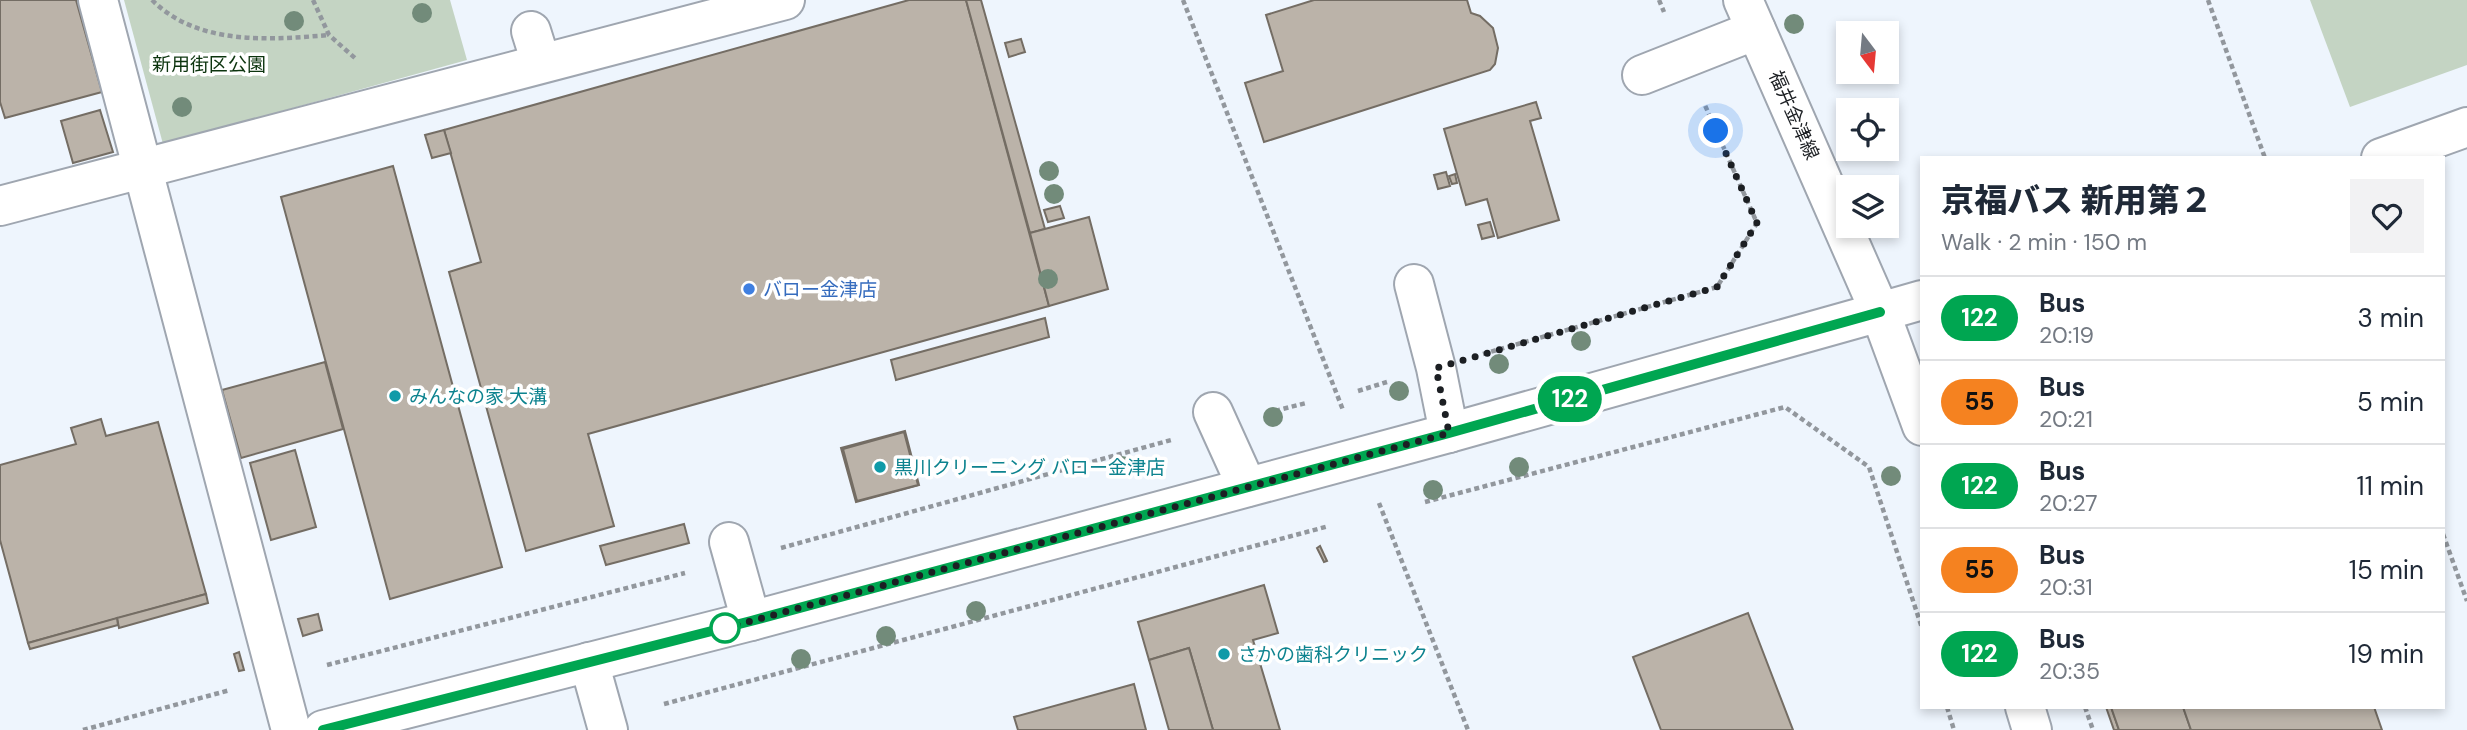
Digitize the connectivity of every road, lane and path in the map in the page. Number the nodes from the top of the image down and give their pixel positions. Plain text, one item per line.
1 (98, 0) edge
2 (152, 0) edge
3 (313, 0) edge
4 (785, 0) edge
5 (1183, 0) edge
6 (1659, 0) edge
7 (2208, 0) edge
8 (1750, 15) edge
9 (329, 35) junction
10 (1684, 57) junction
11 (1642, 75) dead end
12 (375, 108) junction
13 (2467, 127) edge
14 (2264, 156) edge
15 (2387, 156) edge
16 (143, 169) junction
17 (0, 206) edge
18 (1414, 284) dead end
19 (1920, 301) edge
20 (1880, 312) junction
21 (1436, 368) junction
22 (1358, 391) dead end
23 (1307, 402) dead end
24 (1216, 419) junction
25 (1920, 421) edge
26 (1449, 433) junction
27 (1361, 457) junction
28 (1247, 487) junction
29 (1425, 502) dead end
30 (1329, 526) dead end
31 (2445, 540) edge
32 (732, 551) junction
33 (2467, 601) edge
34 (751, 621) junction
35 (1920, 622) edge
36 (589, 662) junction
37 (277, 678) junction
38 (664, 704) dead end
39 (1948, 709) edge
40 (2026, 709) edge
41 (2086, 709) edge
42 (83, 730) edge
43 (291, 730) edge
44 (323, 730) edge
45 (608, 730) edge
46 (1468, 730) edge
47 (1954, 730) edge
48 (2032, 730) edge
49 (2093, 730) edge

1 - 16 main road
2 - 9 path
3 - 9 path
4 - 12 main road
5 - 27 path
6 - 10 path
7 - 14 path
8 - 10 main road
8 - 20 main road, 福井金津線
9 - 12 path
10 - 11 main road
10 - 21 path
12 - 16 main road
13 - 15 main road
16 - 17 main road
16 - 37 main road
18 - 21 main road
19 - 20 main road
20 - 25 main road, 福井金津線
20 - 26 main road
21 - 22 path
21 - 26 main road
23 - 24 path
24 - 28 main road
24 - 32 path
26 - 27 main road
27 - 28 main road
27 - 46 path
28 - 34 main road
29 - 35 path
30 - 38 path
31 - 33 path
32 - 34 main road
32 - 37 path
34 - 36 main road
36 - 44 main road
36 - 45 main road
37 - 42 path
37 - 43 main road
39 - 47 path
40 - 48 main road
41 - 49 path

